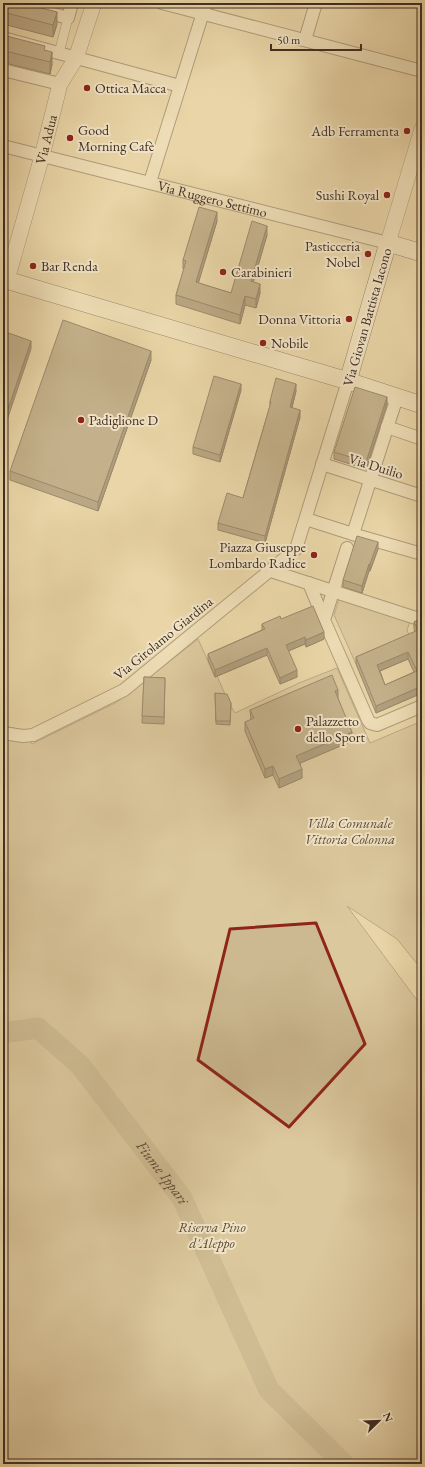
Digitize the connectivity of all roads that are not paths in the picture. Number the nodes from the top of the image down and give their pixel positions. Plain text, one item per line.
1 (13, 3) edge
2 (72, 3) edge
3 (94, 3) edge
4 (162, 3) edge
5 (316, 3) edge
6 (204, 8) edge
7 (68, 18) junction
8 (3, 38) edge
9 (305, 40) junction
10 (59, 53) junction
11 (76, 58) junction
12 (3, 70) edge
13 (422, 71) edge
14 (60, 84) junction
15 (180, 86) junction
16 (422, 129) edge
17 (3, 146) edge
18 (42, 156) junction
19 (150, 182) junction
20 (388, 243) junction
21 (422, 253) edge
22 (5, 279) edge
23 (348, 381) junction
24 (397, 397) junction
25 (422, 405) edge
26 (387, 427) junction
27 (422, 439) edge
28 (322, 464) junction
29 (370, 479) junction
30 (422, 496) edge
31 (306, 519) junction
32 (356, 535) junction
33 (348, 548) dead end
34 (422, 554) edge
35 (269, 572) junction
36 (309, 583) junction
37 (335, 594) junction
38 (324, 620) junction
39 (422, 620) edge
40 (422, 706) edge
41 (3, 733) edge

1 - 7 street
2 - 7 street
3 - 11 street, Via Adua
4 - 6 street
5 - 9 street
6 - 9 street
6 - 15 street
7 - 10 street
8 - 10 street
9 - 13 street
10 - 11 street
11 - 14 street, Via Adua
11 - 15 street
12 - 14 street
14 - 18 street, Via Adua
15 - 19 street
16 - 20 street, Via Giovan Battista Iacono
17 - 18 street, Via Ruggero Settimo
18 - 19 street, Via Ruggero Settimo
18 - 22 street, Via Adua
19 - 20 street, Via Ruggero Settimo
20 - 21 main road, Via Ruggero Settimo
20 - 23 main road, Via Giovan Battista Iacono
22 - 23 main road
23 - 24 main road
23 - 28 street, Via Giovan Battista Iacono
24 - 25 main road
24 - 26 street
26 - 27 street
26 - 29 street
28 - 29 street, Via Duilio
28 - 31 street, Via Giovan Battista Iacono
29 - 30 street, Via Duilio
29 - 32 street
31 - 32 street
31 - 35 street, Via Girolamo Giardina
32 - 34 street
33 - 37 street
35 - 36 street
35 - 41 street, Via Girolamo Giardina
36 - 37 street
36 - 38 street
37 - 38 street
37 - 39 street
38 - 40 street

